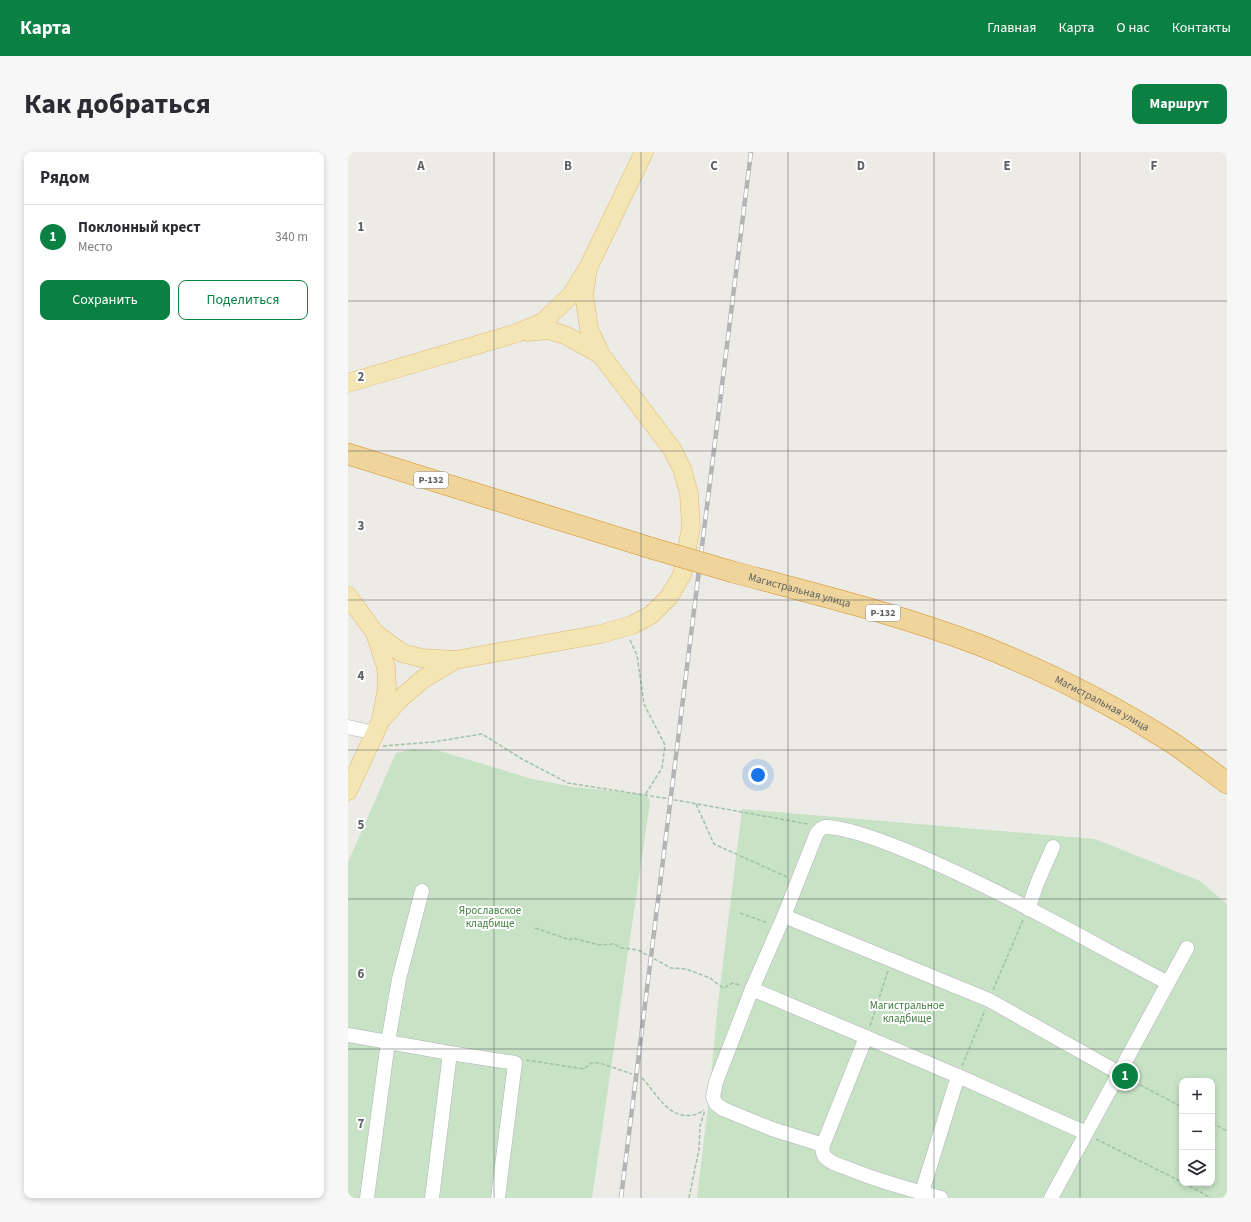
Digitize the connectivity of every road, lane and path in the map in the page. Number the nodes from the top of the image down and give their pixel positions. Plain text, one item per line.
1 (644, 152) edge
2 (588, 268) junction
3 (517, 333) junction
4 (601, 355) junction
5 (348, 383) edge
6 (349, 455) edge
7 (348, 596) edge
8 (375, 633) junction
9 (628, 636) dead end
10 (455, 660) junction
11 (348, 727) edge
12 (379, 733) junction
13 (1227, 783) edge
14 (348, 792) edge
15 (645, 795) junction
16 (696, 804) junction
17 (824, 827) junction
18 (1053, 847) dead end
19 (797, 882) junction
20 (422, 891) dead end
21 (1028, 909) junction
22 (740, 913) dead end
23 (781, 922) junction
24 (535, 928) dead end
25 (1186, 948) dead end
26 (892, 960) junction
27 (1168, 983) junction
28 (752, 989) junction
29 (989, 1000) junction
30 (348, 1035) edge
31 (866, 1037) junction
32 (388, 1042) junction
33 (450, 1053) junction
34 (516, 1063) junction
35 (1119, 1073) junction
36 (632, 1074) dead end
37 (958, 1076) junction
38 (642, 1078) dead end
39 (714, 1099) junction
40 (1179, 1105) edge
41 (704, 1110) junction
42 (1215, 1125) edge
43 (1227, 1131) edge
44 (1086, 1133) junction
45 (823, 1145) junction
46 (1179, 1180) edge
47 (1190, 1186) edge
48 (922, 1192) junction
49 (366, 1198) edge
50 (432, 1198) edge
51 (498, 1198) edge
52 (689, 1198) edge
53 (941, 1198) edge
54 (1051, 1198) edge
55 (1211, 1198) edge

1 - 2 main road
2 - 3 main road
2 - 4 main road
3 - 4 main road
3 - 5 main road
4 - 10 main road
6 - 13 highway, Магистральная улица / Р-132, bridge
7 - 8 main road
8 - 10 main road
8 - 12 main road
9 - 15 path
10 - 12 main road
11 - 12 lane
12 - 14 main road
12 - 15 path
15 - 16 path
16 - 17 path
16 - 19 path
17 - 19 lane
17 - 21 lane
18 - 21 lane
19 - 23 lane
20 - 32 lane
21 - 27 lane
21 - 29 path
22 - 23 path
23 - 26 lane
23 - 28 lane
24 - 28 path
25 - 27 lane
26 - 29 lane
26 - 31 path
27 - 35 lane
28 - 31 lane
28 - 39 lane
29 - 35 lane
29 - 37 path
30 - 32 lane
31 - 37 lane
31 - 45 lane
32 - 33 lane
32 - 49 lane
33 - 34 lane
33 - 50 lane
34 - 36 path
34 - 51 lane
35 - 40 path
35 - 44 lane
37 - 44 lane
37 - 48 lane
38 - 41 path
39 - 41 path
39 - 45 lane
41 - 52 path
42 - 43 path
44 - 46 path
44 - 54 lane
45 - 48 lane
47 - 55 path
48 - 53 lane

